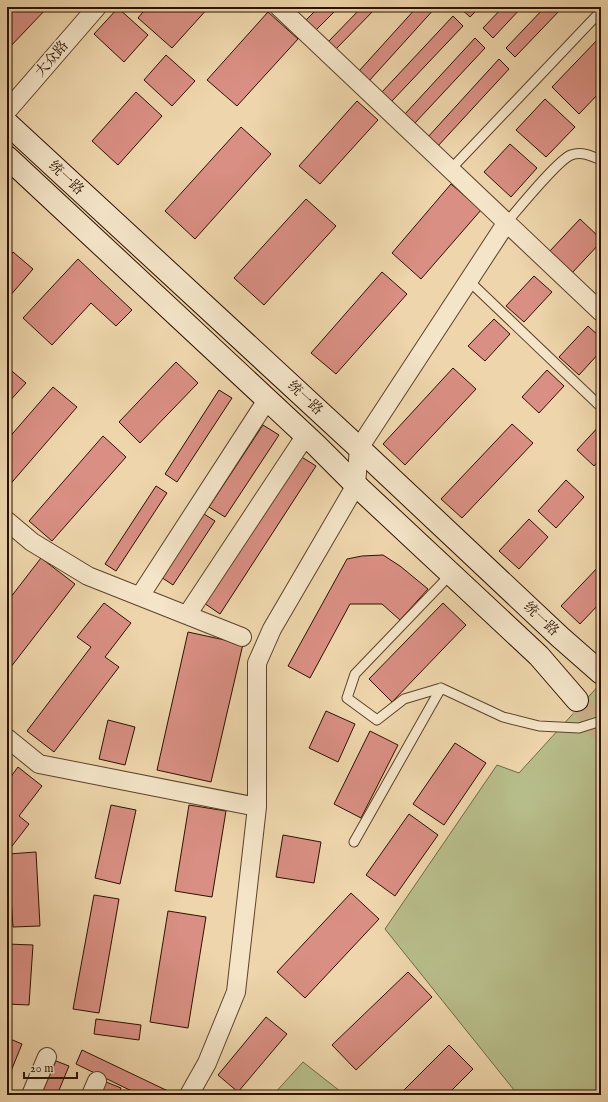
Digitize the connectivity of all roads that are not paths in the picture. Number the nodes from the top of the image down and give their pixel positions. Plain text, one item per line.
1 (97, 7) edge
2 (279, 7) edge
3 (601, 11) edge
4 (7, 111) edge
5 (7, 123) edge
6 (7, 158) edge
7 (601, 160) edge
8 (450, 170) junction
9 (507, 222) junction
10 (468, 280) junction
11 (601, 312) edge
12 (267, 400) junction
13 (601, 407) edge
14 (306, 435) junction
15 (358, 448) junction
16 (356, 485) junction
17 (7, 521) edge
18 (452, 574) junction
19 (140, 596) junction
20 (186, 615) junction
21 (242, 637) dead end
22 (601, 673) edge
23 (441, 688) junction
24 (577, 700) tunnel mouth
25 (601, 721) edge
26 (7, 738) edge
27 (257, 807) junction
28 (354, 842) dead end
29 (47, 1057) dead end
30 (31, 1095) edge
31 (189, 1095) edge

1 - 4 street, 大众路
2 - 8 street
3 - 8 lane
5 - 15 main road, 统一路
6 - 12 main road, 统一路
7 - 9 lane
8 - 9 street
9 - 10 street
9 - 11 street
10 - 13 lane
10 - 15 street
12 - 14 main road, 统一路
12 - 19 street
14 - 16 main road, 统一路
14 - 20 street
15 - 16 street
15 - 22 main road, 统一路
16 - 18 main road, 统一路
16 - 27 street
17 - 19 street
18 - 23 lane
18 - 24 main road, 统一路
19 - 20 street
20 - 21 street
23 - 25 lane
23 - 28 lane
26 - 27 street
27 - 31 street
29 - 30 street

